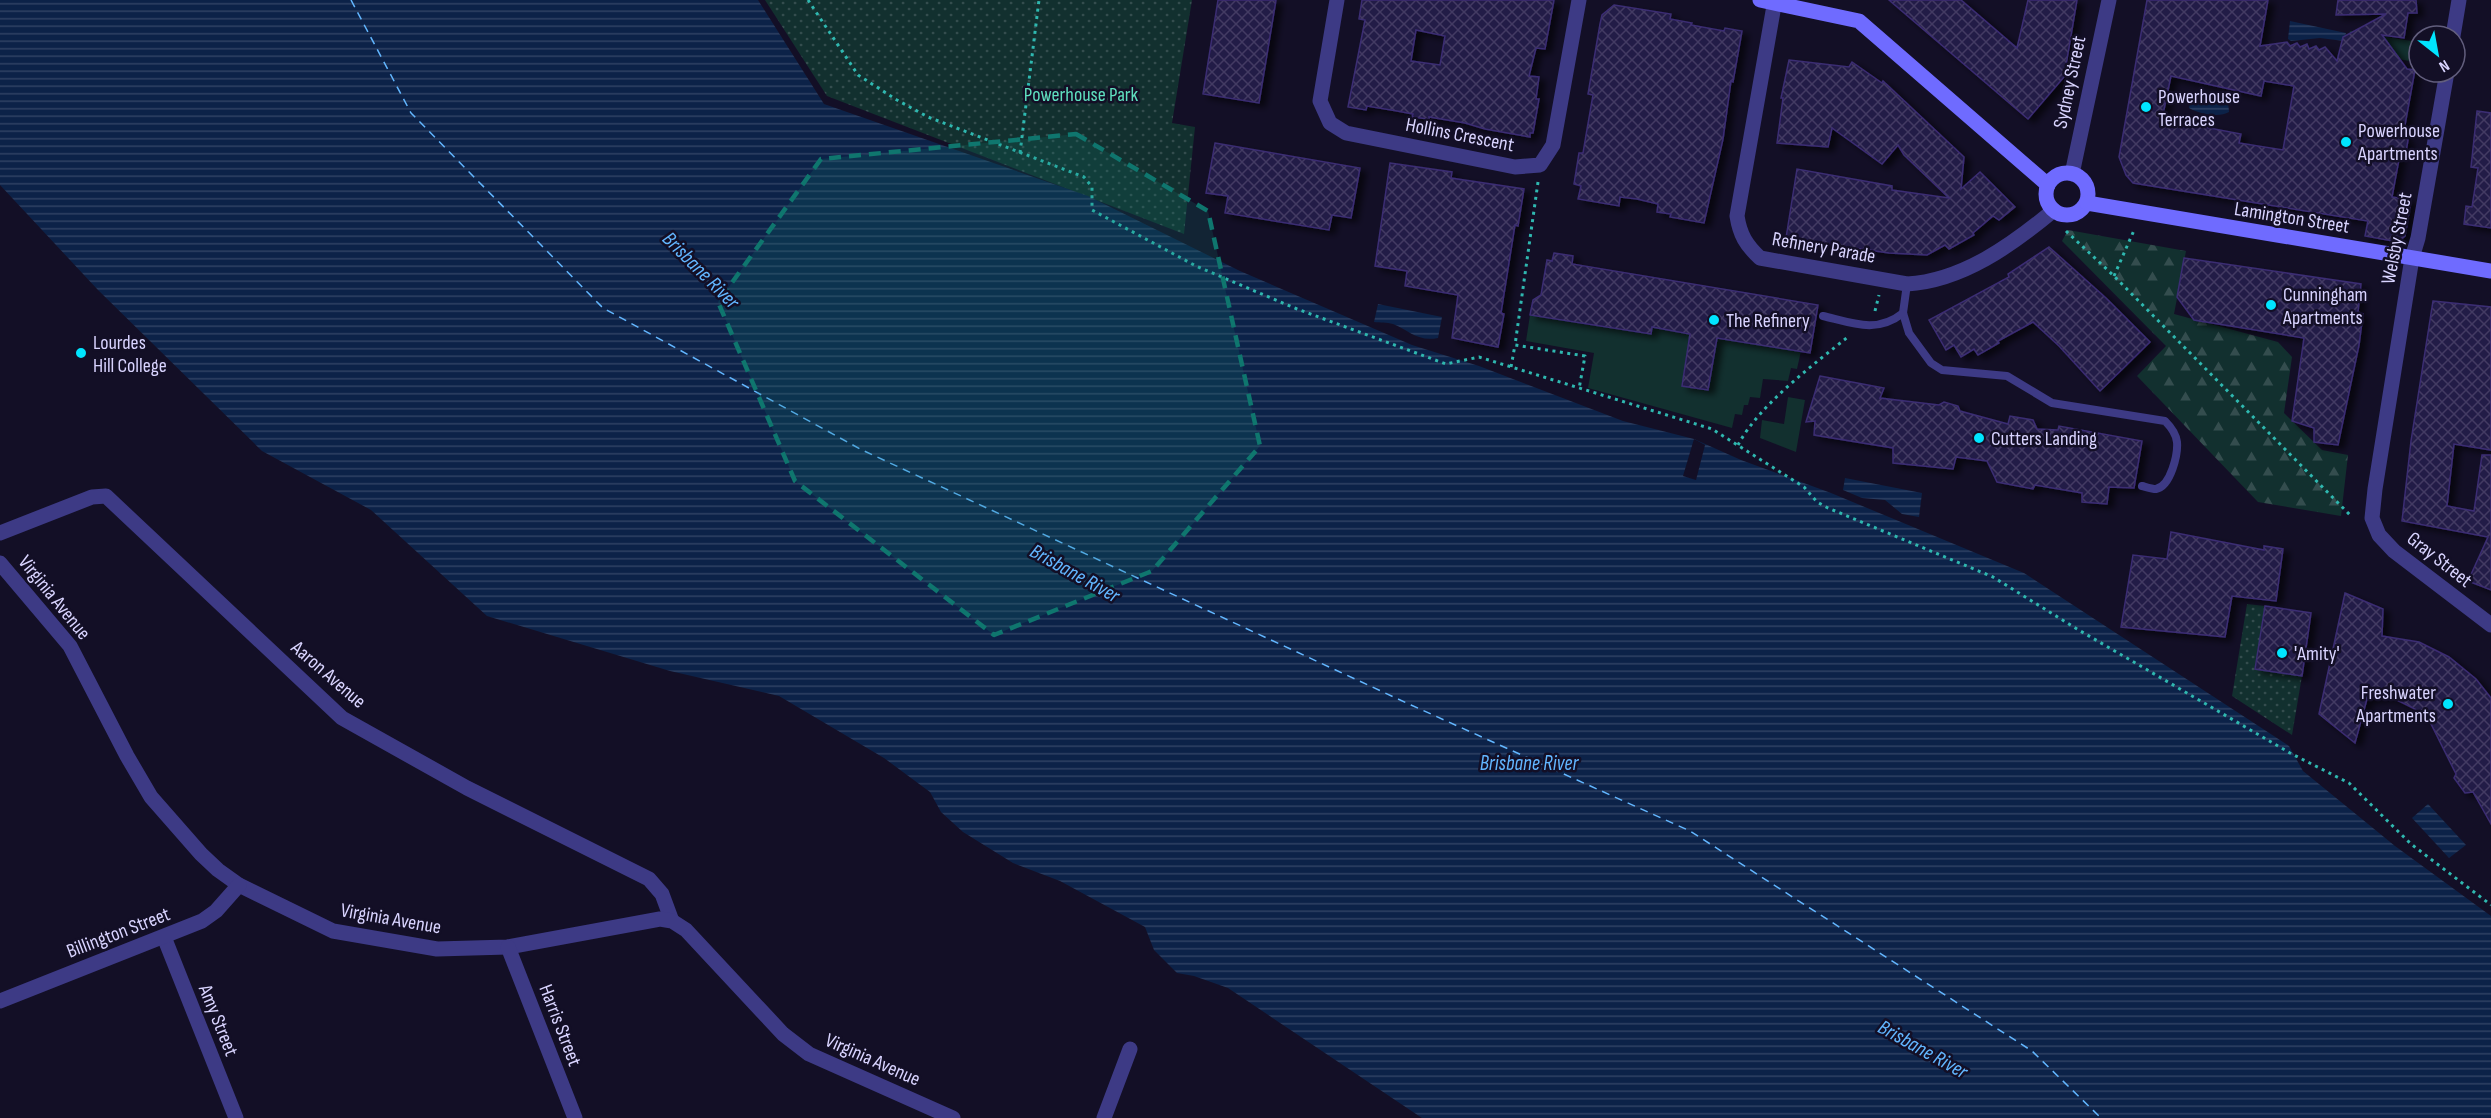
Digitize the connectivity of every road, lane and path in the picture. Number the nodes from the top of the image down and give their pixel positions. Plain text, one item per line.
1 (808, 0) edge
2 (1039, 0) edge
3 (1337, 0) edge
4 (1579, 0) edge
5 (2109, 0) edge
6 (2459, 0) edge
7 (1770, 1) edge
8 (2455, 24) edge
9 (2445, 84) edge
10 (1020, 153) junction
11 (1540, 165) junction
12 (2072, 174) junction
13 (2048, 185) junction
14 (2087, 203) junction
15 (2054, 210) junction
16 (2141, 213) junction
17 (2066, 231) dead end
18 (2412, 258) junction
19 (2491, 271) edge
20 (2114, 276) junction
21 (1883, 279) junction
22 (1907, 284) junction
23 (1903, 313) junction
24 (1823, 316) dead end
25 (1863, 325) junction
26 (1515, 345) junction
27 (1511, 367) junction
28 (1580, 389) junction
29 (1738, 446) junction
30 (2142, 486) dead end
31 (2351, 516) dead end
32 (2372, 518) joint
33 (0, 533) edge
34 (0, 563) edge
35 (2491, 625) edge
36 (239, 885) junction
37 (2491, 905) edge
38 (672, 921) junction
39 (164, 937) junction
40 (508, 947) junction
41 (0, 1001) edge
42 (1130, 1049) dead end
43 (236, 1118) edge
44 (575, 1118) edge
45 (953, 1118) edge
46 (1104, 1118) edge

1 - 10 path
2 - 10 path
3 - 11 street, Hollins Crescent
4 - 11 street
5 - 12 street, Sydney Street
6 - 8 street
7 - 13 street
7 - 21 street, Refinery Parade
9 - 18 street, Welsby Street
10 - 27 path
11 - 26 path
12 - 13 street
12 - 14 street
13 - 15 street
14 - 15 street
14 - 16 street, Lamington Street
15 - 22 street, Refinery Parade
16 - 18 street, Lamington Street
16 - 20 path
17 - 20 path
18 - 19 street, Lamington Street
18 - 32 street, Welsby Street
20 - 31 path
21 - 22 street, Refinery Parade
21 - 25 path
22 - 23 lane
23 - 25 lane
23 - 30 lane
24 - 25 lane
25 - 29 path
26 - 27 path
26 - 28 path
27 - 28 path
28 - 29 path
29 - 37 path
32 - 35 street, Gray Street
33 - 38 street, Aaron Avenue
34 - 36 street, Virginia Avenue
36 - 39 street, Billington Street
36 - 40 street, Virginia Avenue
38 - 40 street, Virginia Avenue
38 - 45 street, Virginia Avenue
39 - 41 street, Billington Street
39 - 43 street, Amy Street
40 - 44 street, Harris Street
42 - 46 street

